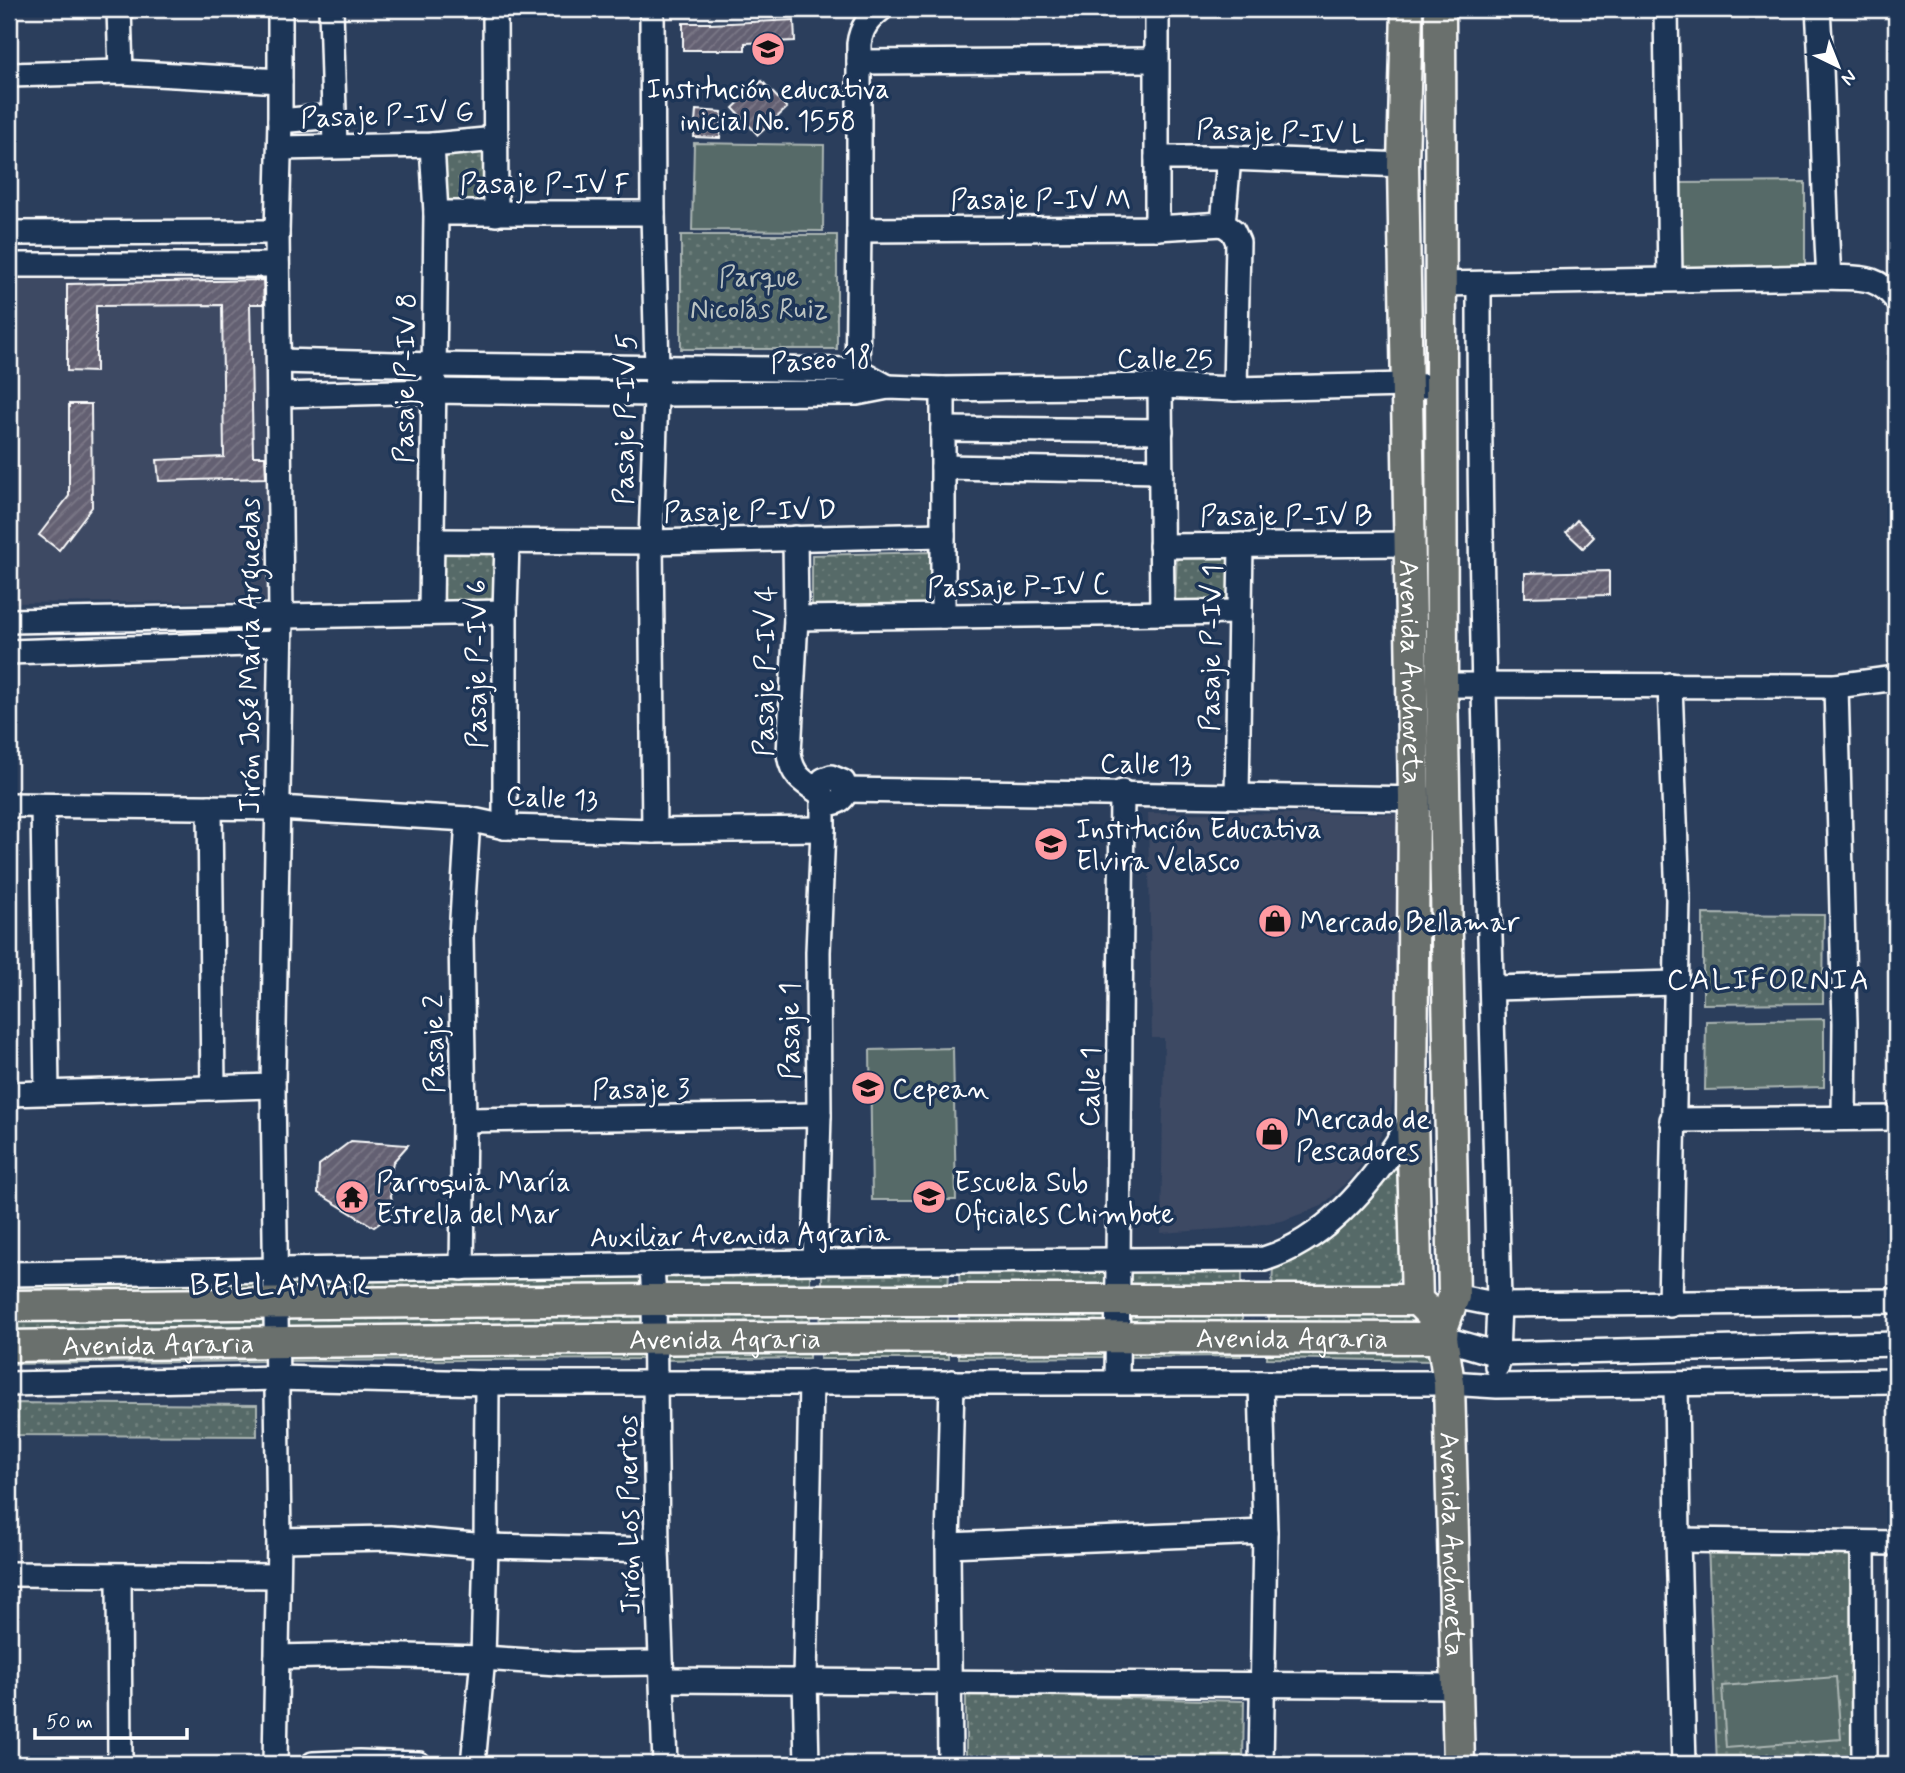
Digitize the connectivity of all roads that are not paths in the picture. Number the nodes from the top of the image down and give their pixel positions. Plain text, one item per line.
1 (119, 9) edge
2 (280, 9) edge
3 (331, 9) edge
4 (495, 9) edge
5 (652, 9) edge
6 (1157, 9) edge
7 (1407, 9) edge
8 (1440, 9) edge
9 (1666, 9) edge
10 (1818, 9) edge
11 (878, 11) edge
12 (1156, 60) junction
13 (859, 62) junction
14 (121, 72) junction
15 (9, 75) edge
16 (280, 80) junction
17 (333, 117) junction
18 (281, 121) junction
19 (496, 139) junction
20 (432, 145) junction
21 (335, 146) junction
22 (280, 148) junction
23 (1157, 158) junction
24 (1229, 158) junction
25 (1403, 165) junction
26 (436, 213) junction
27 (653, 213) junction
28 (496, 214) junction
29 (1223, 224) junction
30 (1157, 228) junction
31 (859, 229) junction
32 (277, 232) junction
33 (9, 233) edge
34 (9, 265) edge
35 (277, 265) junction
36 (1829, 277) junction
37 (1670, 279) junction
38 (1441, 284) junction
39 (1479, 284) junction
40 (1896, 299) edge
41 (279, 361) junction
42 (434, 365) junction
43 (657, 368) junction
44 (857, 370) junction
45 (1407, 385) junction
46 (1160, 386) junction
47 (888, 387) junction
48 (1442, 387) junction
49 (943, 389) junction
50 (1235, 389) junction
51 (434, 391) junction
52 (857, 393) junction
53 (657, 394) junction
54 (279, 395) junction
55 (943, 429) junction
56 (1161, 431) junction
57 (943, 467) junction
58 (1161, 471) junction
59 (943, 535) junction
60 (795, 538) junction
61 (432, 541) junction
62 (651, 542) junction
63 (507, 543) junction
64 (1410, 544) junction
65 (1241, 545) junction
66 (1161, 546) junction
67 (505, 612) junction
68 (1240, 612) junction
69 (431, 613) junction
70 (1162, 613) junction
71 (281, 615) junction
72 (943, 616) junction
73 (796, 618) junction
74 (9, 621) edge
75 (280, 643) junction
76 (9, 652) edge
77 (1896, 678) edge
78 (1442, 685) junction
79 (1485, 685) junction
80 (1670, 685) junction
81 (1836, 686) junction
82 (1122, 792) junction
83 (1237, 795) junction
84 (821, 796) junction
85 (1414, 798) junction
86 (1445, 799) junction
87 (9, 805) edge
88 (43, 806) junction
89 (210, 807) junction
90 (278, 808) junction
91 (468, 819) junction
92 (505, 827) junction
93 (823, 830) junction
94 (654, 831) junction
95 (1676, 983) junction
96 (1493, 988) junction
97 (273, 1086) junction
98 (213, 1088) junction
99 (47, 1093) junction
100 (9, 1094) edge
101 (819, 1115) junction
102 (1844, 1117) junction
103 (1896, 1118) edge
104 (1412, 1119) junction
105 (464, 1120) junction
106 (1672, 1120) junction
107 (1117, 1259) junction
108 (816, 1262) junction
109 (652, 1265) junction
110 (462, 1268) junction
111 (275, 1269) junction
112 (9, 1275) edge
113 (1454, 1296) junction
114 (654, 1300) junction
115 (1117, 1300) junction
116 (1417, 1300) junction
117 (1896, 1301) edge
118 (275, 1303) junction
119 (1670, 1304) junction
120 (1499, 1305) junction
121 (9, 1306) edge
122 (1442, 1332) junction
123 (1117, 1336) junction
124 (654, 1339) junction
125 (275, 1341) junction
126 (1896, 1345) edge
127 (9, 1346) edge
128 (1497, 1354) junction
129 (276, 1378) junction
130 (1896, 1381) edge
131 (811, 1382) junction
132 (952, 1382) junction
133 (1117, 1382) junction
134 (486, 1383) junction
135 (656, 1383) junction
136 (1261, 1383) junction
137 (1449, 1383) junction
138 (9, 1384) edge
139 (1676, 1384) junction
140 (1497, 1387) junction
141 (1265, 1532) junction
142 (279, 1540) junction
143 (1678, 1540) junction
144 (1863, 1543) junction
145 (1896, 1543) edge
146 (948, 1545) junction
147 (486, 1546) junction
148 (657, 1550) junction
149 (9, 1574) edge
150 (119, 1576) junction
151 (277, 1576) junction
152 (277, 1657) junction
153 (483, 1658) junction
154 (662, 1672) junction
155 (805, 1680) junction
156 (951, 1682) junction
157 (1264, 1685) junction
158 (1458, 1686) junction
159 (120, 1764) edge
160 (275, 1764) edge
161 (313, 1764) edge
162 (419, 1764) edge
163 (473, 1764) edge
164 (665, 1764) edge
165 (807, 1764) edge
166 (950, 1764) edge
167 (1261, 1764) edge
168 (1459, 1764) edge
169 (1684, 1764) edge
170 (1864, 1764) edge

1 - 14 street
2 - 16 street, Jirón José María Arguedas
3 - 17 street
4 - 19 street
5 - 27 street, Pasaje P-IV 5
6 - 12 street
7 - 25 main road, Avenida Anchoveta
8 - 38 main road, Avenida Anchoveta
9 - 37 street
10 - 36 street
11 - 13 street
12 - 13 street
12 - 23 street
13 - 31 street
14 - 15 street
14 - 16 street
16 - 18 street, Jirón José María Arguedas
17 - 18 street
17 - 21 street
18 - 22 street, Jirón José María Arguedas
19 - 20 street, Pasaje P-IV G
19 - 28 street
20 - 21 street, Pasaje P-IV G
20 - 26 street, Pasaje P-IV 8
21 - 22 street, Pasaje P-IV G
22 - 32 street, Jirón José María Arguedas
23 - 24 street, Pasaje P-IV L
23 - 30 street
24 - 25 street, Pasaje P-IV L
24 - 29 street
25 - 45 main road, Avenida Anchoveta
26 - 28 street, Pasaje P-IV F
26 - 42 street, Pasaje P-IV 8
27 - 28 street, Pasaje P-IV F
27 - 43 street, Pasaje P-IV 5
29 - 30 street, Pasaje P-IV M
29 - 50 street
30 - 31 street, Pasaje P-IV M
31 - 44 street
32 - 33 street
32 - 35 street, Jirón José María Arguedas
34 - 35 street
35 - 41 street, Jirón José María Arguedas
36 - 37 street
36 - 40 street
37 - 39 street
38 - 39 street
38 - 48 main road, Avenida Anchoveta
39 - 79 street
41 - 42 street, Paseo 18
41 - 54 street, Jirón José María Arguedas
42 - 43 street, Paseo 18
42 - 51 street, Pasaje P-IV 8
43 - 44 street, Paseo 18
43 - 53 street, Pasaje P-IV 5
44 - 47 street, Paseo 18
44 - 52 street
45 - 48 street, Calle 25
45 - 50 street, Calle 25
45 - 64 main road, Avenida Anchoveta
46 - 49 street, Calle 25
46 - 50 street, Calle 25
46 - 56 street
47 - 49 street, Calle 25
47 - 52 street, Paseo 18
48 - 78 main road, Avenida Anchoveta
49 - 55 street
51 - 53 street, Paseo 18
51 - 54 street, Paseo 18
51 - 61 street, Pasaje P-IV 8
52 - 53 street, Paseo 18
53 - 62 street, Pasaje P-IV 5
54 - 71 street, Jirón José María Arguedas
55 - 56 street
55 - 57 street
56 - 58 street
57 - 58 street
57 - 59 street
58 - 66 street
59 - 60 street, Pasaje P-IV D
59 - 72 street
60 - 62 street, Pasaje P-IV D
60 - 73 street, Pasaje P-IV 4
61 - 63 street, Pasaje P-IV D
61 - 69 street, Pasaje P-IV 8
62 - 63 street, Pasaje P-IV D
62 - 94 street, Pasaje P-IV 5
63 - 67 street, Pasaje P-IV 6
64 - 65 street, Pasaje P-IV B
64 - 85 main road, Avenida Anchoveta
65 - 66 street, Pasaje P-IV B
65 - 68 street, Pasaje P-IV 1
66 - 70 street
67 - 69 street
67 - 92 street, Pasaje P-IV 6
68 - 70 street, Passaje P-IV C
68 - 83 street, Pasaje P-IV 1
69 - 71 street
70 - 72 street, Passaje P-IV C
71 - 74 street
71 - 75 street, Jirón José María Arguedas
72 - 73 street, Passaje P-IV C
73 - 84 street, Pasaje P-IV 4
75 - 76 street
75 - 90 street, Jirón José María Arguedas
77 - 81 street
78 - 79 street
78 - 86 main road, Avenida Anchoveta
79 - 80 street
79 - 96 street
80 - 81 street
80 - 95 street
81 - 102 street
82 - 83 street, Calle 13
82 - 84 street, Calle 13
82 - 107 street, Calle 1
83 - 85 street, Calle 13
84 - 93 street, Pasaje 1
85 - 86 street, Calle 13
85 - 104 main road, Avenida Anchoveta
86 - 113 main road, Avenida Anchoveta
87 - 88 street, Calle 13
88 - 89 street, Calle 13
88 - 99 street
89 - 90 street, Calle 13
89 - 98 street
90 - 91 street, Calle 13
90 - 97 street, Jirón José María Arguedas
91 - 92 street, Calle 13
91 - 105 street, Pasaje 2
92 - 94 street, Calle 13
93 - 94 street, Calle 13
93 - 101 street, Pasaje 1
95 - 96 street
95 - 106 street
96 - 120 street
97 - 98 street
97 - 111 street, Jirón José María Arguedas
98 - 99 street
99 - 100 street
101 - 105 street, Pasaje 3
101 - 108 street, Pasaje 1
102 - 103 street
102 - 106 street
104 - 107 street, Auxiliar Avenida Agraria
104 - 116 main road, Avenida Anchoveta
105 - 110 street, Pasaje 2
106 - 119 street
107 - 108 street, Auxiliar Avenida Agraria
107 - 115 street, Calle 1
108 - 109 street, Auxiliar Avenida Agraria
109 - 110 street, Auxiliar Avenida Agraria
109 - 114 street, Jirón Los Puertos
110 - 111 street, Auxiliar Avenida Agraria
111 - 112 street, Auxiliar Avenida Agraria
111 - 118 street, Jirón José María Arguedas
113 - 120 street
113 - 122 main road, Avenida Anchoveta
114 - 115 main road, Avenida Agraria
114 - 118 main road, Avenida Agraria
114 - 124 street, Jirón Los Puertos
115 - 116 main road, Avenida Agraria
115 - 123 street, Calle 1
116 - 122 main road
117 - 119 street
118 - 121 main road, Avenida Agraria
118 - 125 street, Jirón José María Arguedas
119 - 120 street
120 - 128 street
122 - 123 main road, Avenida Agraria
122 - 128 street
122 - 137 main road, Avenida Anchoveta
123 - 124 main road, Avenida Agraria
123 - 133 street, Calle 1
124 - 125 main road, Avenida Agraria
124 - 135 street, Jirón Los Puertos
125 - 127 main road, Avenida Agraria
125 - 129 street, Jirón José María Arguedas
126 - 128 street
128 - 140 street
129 - 134 street
129 - 138 street
129 - 142 street, Jirón José María Arguedas
130 - 139 street
131 - 132 street
131 - 135 street
131 - 155 street
132 - 133 street
132 - 146 street
133 - 136 street
134 - 135 street
134 - 147 street
135 - 148 street, Jirón Los Puertos
136 - 137 street
136 - 141 street
137 - 140 street
137 - 158 main road, Avenida Anchoveta
139 - 140 street
139 - 143 street
141 - 146 street
141 - 157 street
142 - 147 street
142 - 151 street, Jirón José María Arguedas
143 - 144 street
143 - 169 street
144 - 145 street
144 - 170 street
146 - 156 street
147 - 148 street
147 - 153 street
148 - 154 street, Jirón Los Puertos
149 - 150 street
150 - 151 street
150 - 159 street
151 - 152 street, Jirón José María Arguedas
152 - 153 street
152 - 160 street, Jirón José María Arguedas
153 - 154 street
153 - 163 street
154 - 155 street
154 - 164 street, Jirón Los Puertos
155 - 156 street
155 - 165 street
156 - 157 street
156 - 166 street
157 - 158 street
157 - 167 street
158 - 168 main road, Avenida Anchoveta
161 - 162 street

